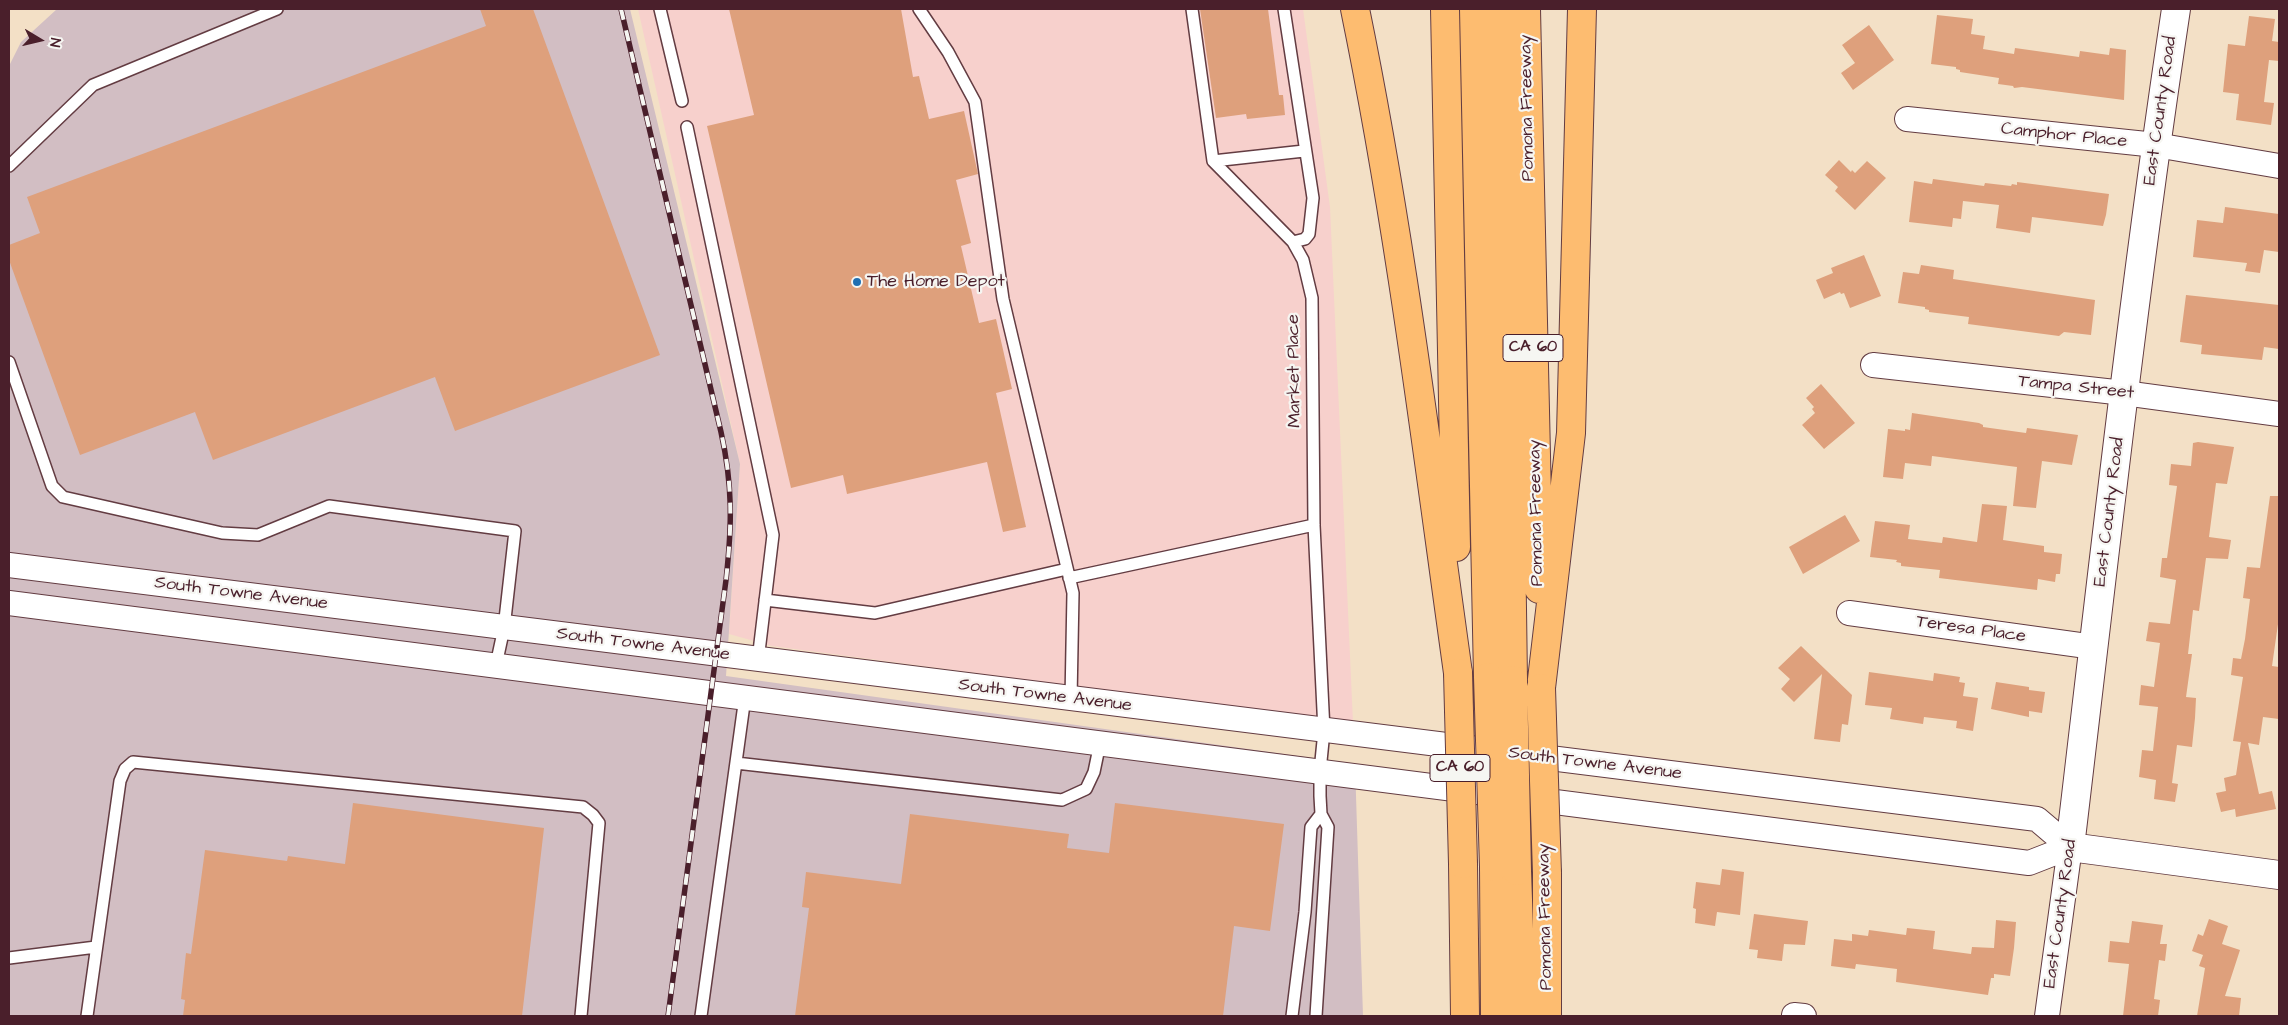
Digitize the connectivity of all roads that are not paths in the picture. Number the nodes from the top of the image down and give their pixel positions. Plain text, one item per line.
1 (277, 9) edge
2 (660, 9) edge
3 (919, 9) edge
4 (1192, 9) edge
5 (1284, 9) edge
6 (1355, 9) edge
7 (1445, 9) edge
8 (1474, 9) edge
9 (1500, 9) edge
10 (1526, 9) edge
11 (1582, 9) edge
12 (2176, 9) edge
13 (682, 101) dead end
14 (1907, 119) dead end
15 (687, 127) dead end
16 (2156, 145) junction
17 (1304, 152) junction
18 (1214, 162) junction
19 (9, 166) edge
20 (2279, 166) edge
21 (1293, 242) junction
22 (9, 362) edge
23 (1873, 365) dead end
24 (2124, 393) junction
25 (2279, 414) edge
26 (1314, 525) junction
27 (9, 565) edge
28 (1068, 573) junction
29 (765, 600) junction
30 (9, 603) edge
31 (1849, 612) dead end
32 (504, 628) junction
33 (2094, 647) junction
34 (758, 660) junction
35 (496, 665) junction
36 (1458, 672) junction
37 (1501, 678) junction
38 (1541, 688) junction
39 (744, 697) junction
40 (1071, 699) junction
41 (1324, 731) junction
42 (1100, 743) junction
43 (736, 763) junction
44 (1320, 771) junction
45 (1321, 814) junction
46 (2070, 847) junction
47 (1506, 869) junction
48 (2279, 875) edge
49 (96, 947) junction
50 (9, 958) edge
51 (87, 1016) edge
52 (581, 1016) edge
53 (701, 1016) edge
54 (1292, 1016) edge
55 (1316, 1016) edge
56 (1465, 1016) edge
57 (1495, 1016) edge
58 (1522, 1016) edge
59 (1547, 1016) edge
60 (2047, 1016) edge

1 - 19 lane
2 - 13 lane
3 - 28 lane
4 - 18 lane
5 - 17 lane
6 - 36 highway
7 - 36 highway, CA 60
8 - 37 highway
9 - 37 highway
10 - 38 highway, Pomona Freeway / CA 60
11 - 38 highway
12 - 16 street, East County Road
14 - 16 street, Camphor Place
15 - 29 lane
16 - 20 street, Camphor Place
16 - 24 street, East County Road
17 - 18 lane
17 - 21 lane
18 - 21 lane, Market Place
21 - 26 lane, Market Place
22 - 32 lane
23 - 24 street, Tampa Street
24 - 25 street, Tampa Street
24 - 33 street, East County Road
26 - 28 lane
26 - 41 lane, Market Place
27 - 32 street, South Towne Avenue
28 - 29 lane
28 - 40 lane
29 - 34 lane
30 - 35 street
31 - 33 street, Teresa Place
32 - 34 street, South Towne Avenue
32 - 35 lane
33 - 46 street, East County Road
34 - 40 street, South Towne Avenue
35 - 39 street
36 - 56 highway, CA 60, bridge
37 - 47 highway, bridge
38 - 59 highway, Pomona Freeway / CA 60, bridge
39 - 42 street
39 - 43 lane
40 - 41 street, South Towne Avenue
41 - 44 lane, Market Place
41 - 46 street, South Towne Avenue
42 - 43 lane
42 - 44 street
43 - 53 lane
44 - 45 lane, Market Place
44 - 46 street
45 - 54 lane
45 - 55 lane
46 - 48 street
46 - 60 street, East County Road
47 - 57 highway
47 - 58 highway
49 - 50 lane
49 - 51 lane
49 - 52 lane

